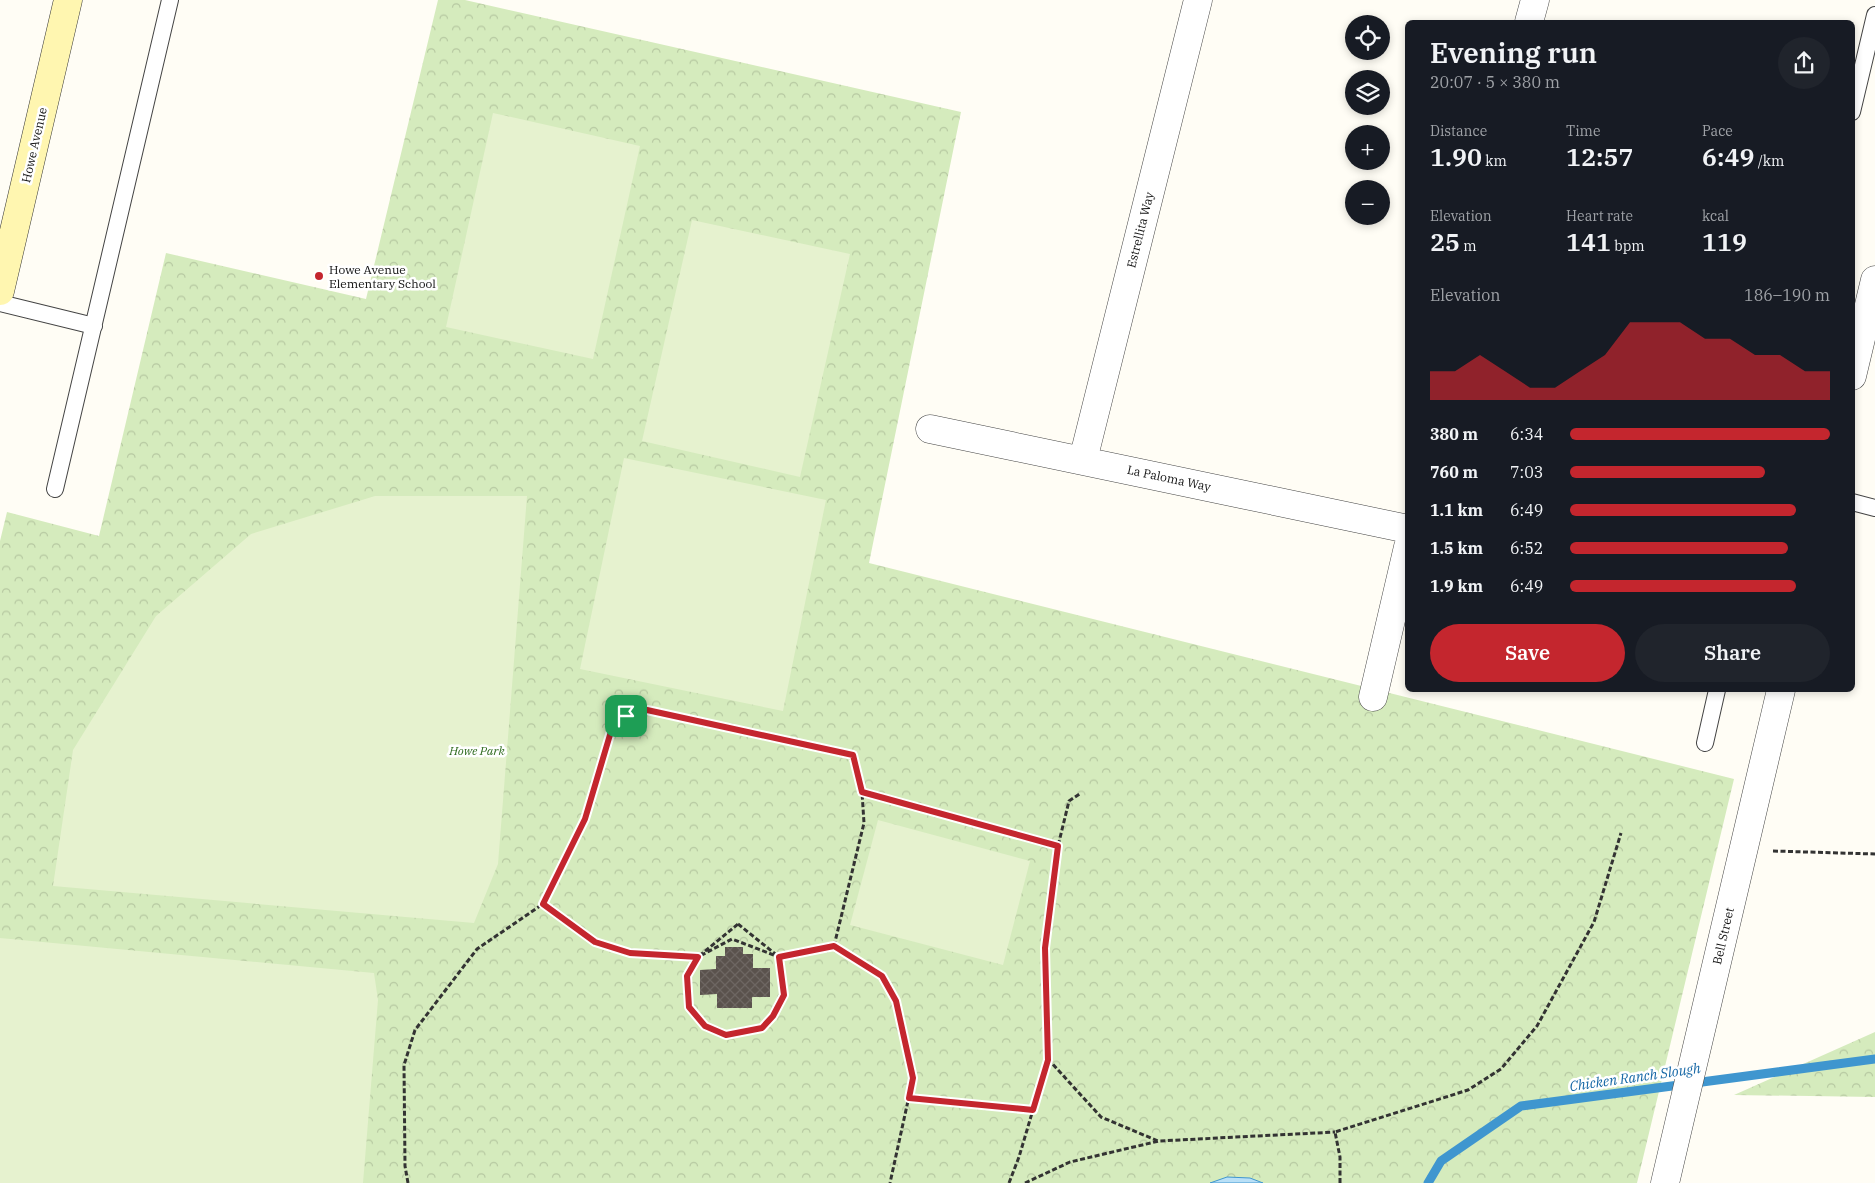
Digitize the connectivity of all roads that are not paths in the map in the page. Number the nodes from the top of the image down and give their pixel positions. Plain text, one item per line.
1 (68, 0) edge
2 (170, 0) edge
3 (1198, 0) edge
4 (1534, 0) edge
5 (1875, 15) edge
6 (1529, 20) edge
7 (1855, 99) edge
8 (1875, 280) edge
9 (0, 291) edge
10 (0, 303) edge
11 (94, 326) junction
12 (1855, 363) edge
13 (930, 429) dead end
14 (1083, 460) junction
15 (55, 489) dead end
16 (1855, 503) edge
17 (1875, 508) edge
18 (1405, 528) edge
19 (1405, 560) edge
20 (1717, 692) edge
21 (1781, 692) edge
22 (1373, 697) dead end
23 (1705, 743) dead end
24 (1666, 1183) edge

1 - 9 main road, Howe Avenue
2 - 11 lane
3 - 14 street, Estrellita Way
4 - 6 street
5 - 7 lane
8 - 12 street
10 - 11 lane
11 - 15 lane
13 - 14 street, La Paloma Way
14 - 18 street, La Paloma Way
16 - 17 lane
19 - 22 street
20 - 23 lane
21 - 24 street, Bell Street

